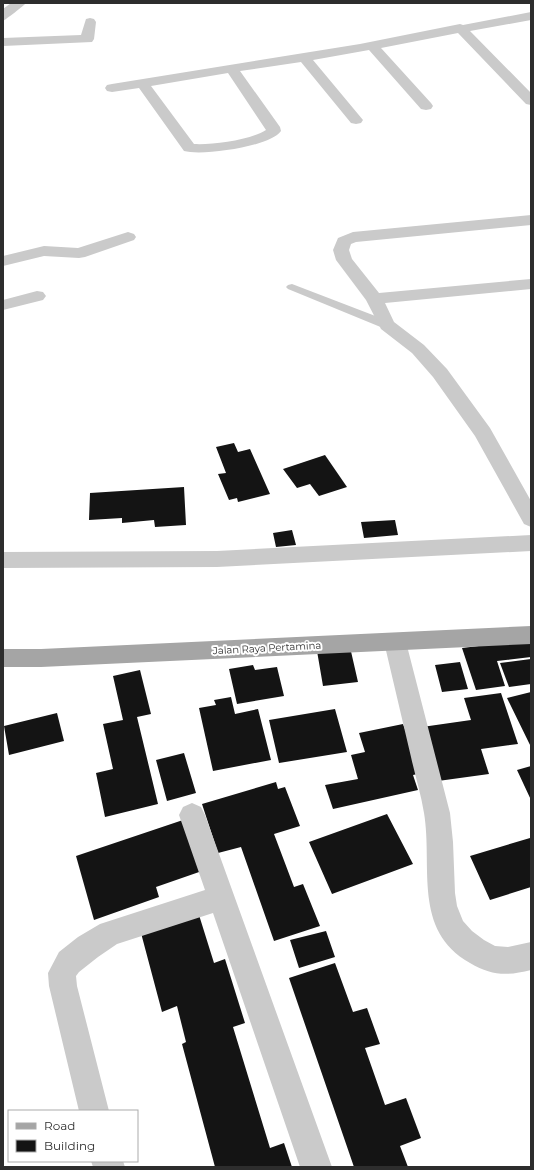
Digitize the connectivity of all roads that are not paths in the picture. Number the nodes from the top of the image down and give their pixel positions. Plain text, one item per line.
1 (20, 3) edge
2 (3, 17) edge
3 (530, 17) edge
4 (90, 22) dead end
5 (460, 28) junction
6 (3, 42) edge
7 (372, 46) junction
8 (304, 57) junction
9 (232, 69) junction
10 (142, 83) junction
11 (112, 88) dead end
12 (531, 101) edge
13 (426, 106) dead end
14 (356, 120) dead end
15 (531, 220) edge
16 (128, 237) dead end
17 (3, 261) edge
18 (531, 284) edge
19 (292, 287) dead end
20 (37, 296) dead end
21 (374, 299) junction
22 (3, 305) edge
23 (387, 324) junction
24 (531, 519) edge
25 (531, 543) edge
26 (3, 560) edge
27 (531, 635) edge
28 (395, 642) junction
29 (3, 658) edge
30 (192, 816) dead end
31 (220, 898) junction
32 (531, 956) edge
33 (94, 1110) edge
34 (316, 1167) edge

1 - 2 street
3 - 5 street
4 - 6 street
5 - 7 street
5 - 12 street
7 - 8 street
7 - 13 street
8 - 9 street
8 - 14 street
9 - 10 street
9 - 10 street
10 - 11 street
15 - 21 street
16 - 17 street
18 - 21 street
19 - 23 lane
20 - 22 street
21 - 23 street
23 - 24 street
25 - 26 street
27 - 28 main road, Jalan Raya Pertamina
28 - 29 main road, Jalan Raya Pertamina
28 - 32 street
30 - 31 street
31 - 33 street
31 - 34 street

